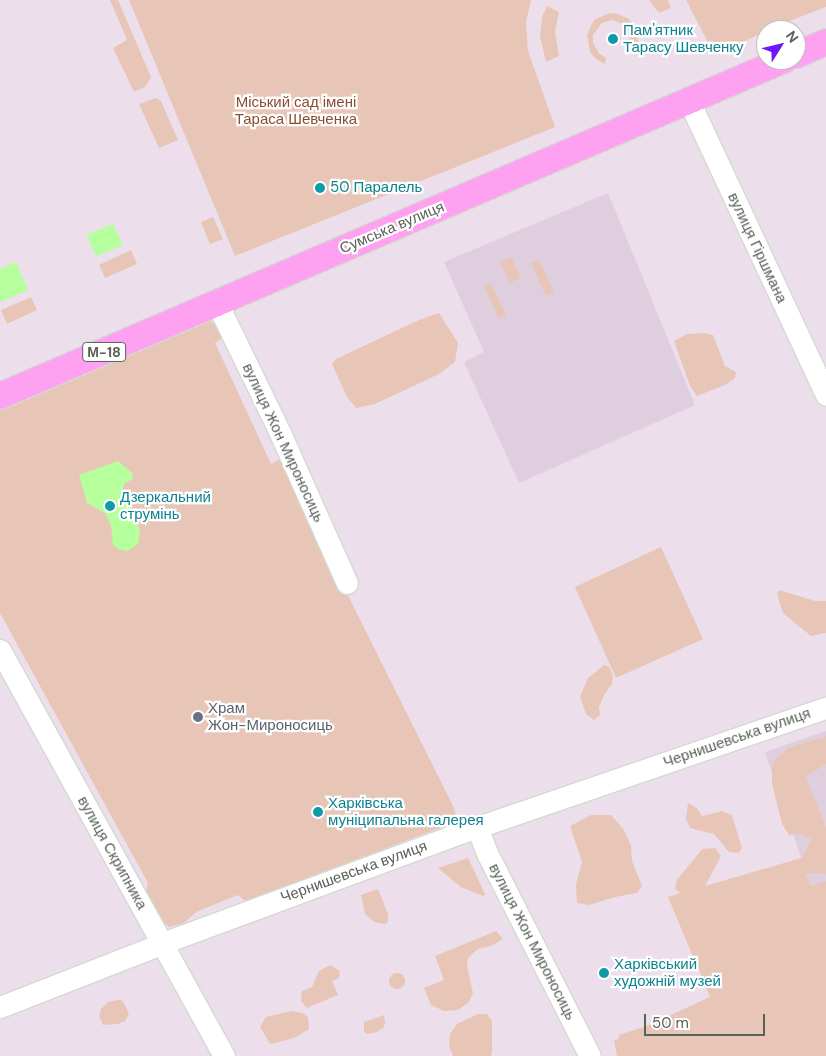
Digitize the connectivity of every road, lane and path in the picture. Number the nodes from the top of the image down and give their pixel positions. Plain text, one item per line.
1 (826, 42) edge
2 (806, 51) edge
3 (761, 70) edge
4 (689, 101) junction
5 (218, 303) junction
6 (826, 395) edge
7 (0, 396) edge
8 (347, 583) dead end
9 (0, 650) edge
10 (826, 708) edge
11 (477, 828) junction
12 (162, 944) junction
13 (0, 1007) edge
14 (224, 1056) edge
15 (590, 1056) edge

1 - 2 main road
3 - 4 main road, Сумська вулиця
4 - 5 main road, Сумська вулиця
4 - 6 street, вулиця Гіршмана
5 - 7 main road, Сумська вулиця / М-18
5 - 8 street, вулиця Жон Мироносиць
9 - 12 street, вулиця Скрипника
10 - 11 street, Чернишевська вулиця
11 - 12 street, Чернишевська вулиця
11 - 15 street, вулиця Жон Мироносиць
12 - 13 street, Чернишевська вулиця
12 - 14 street, вулиця Скрипника

